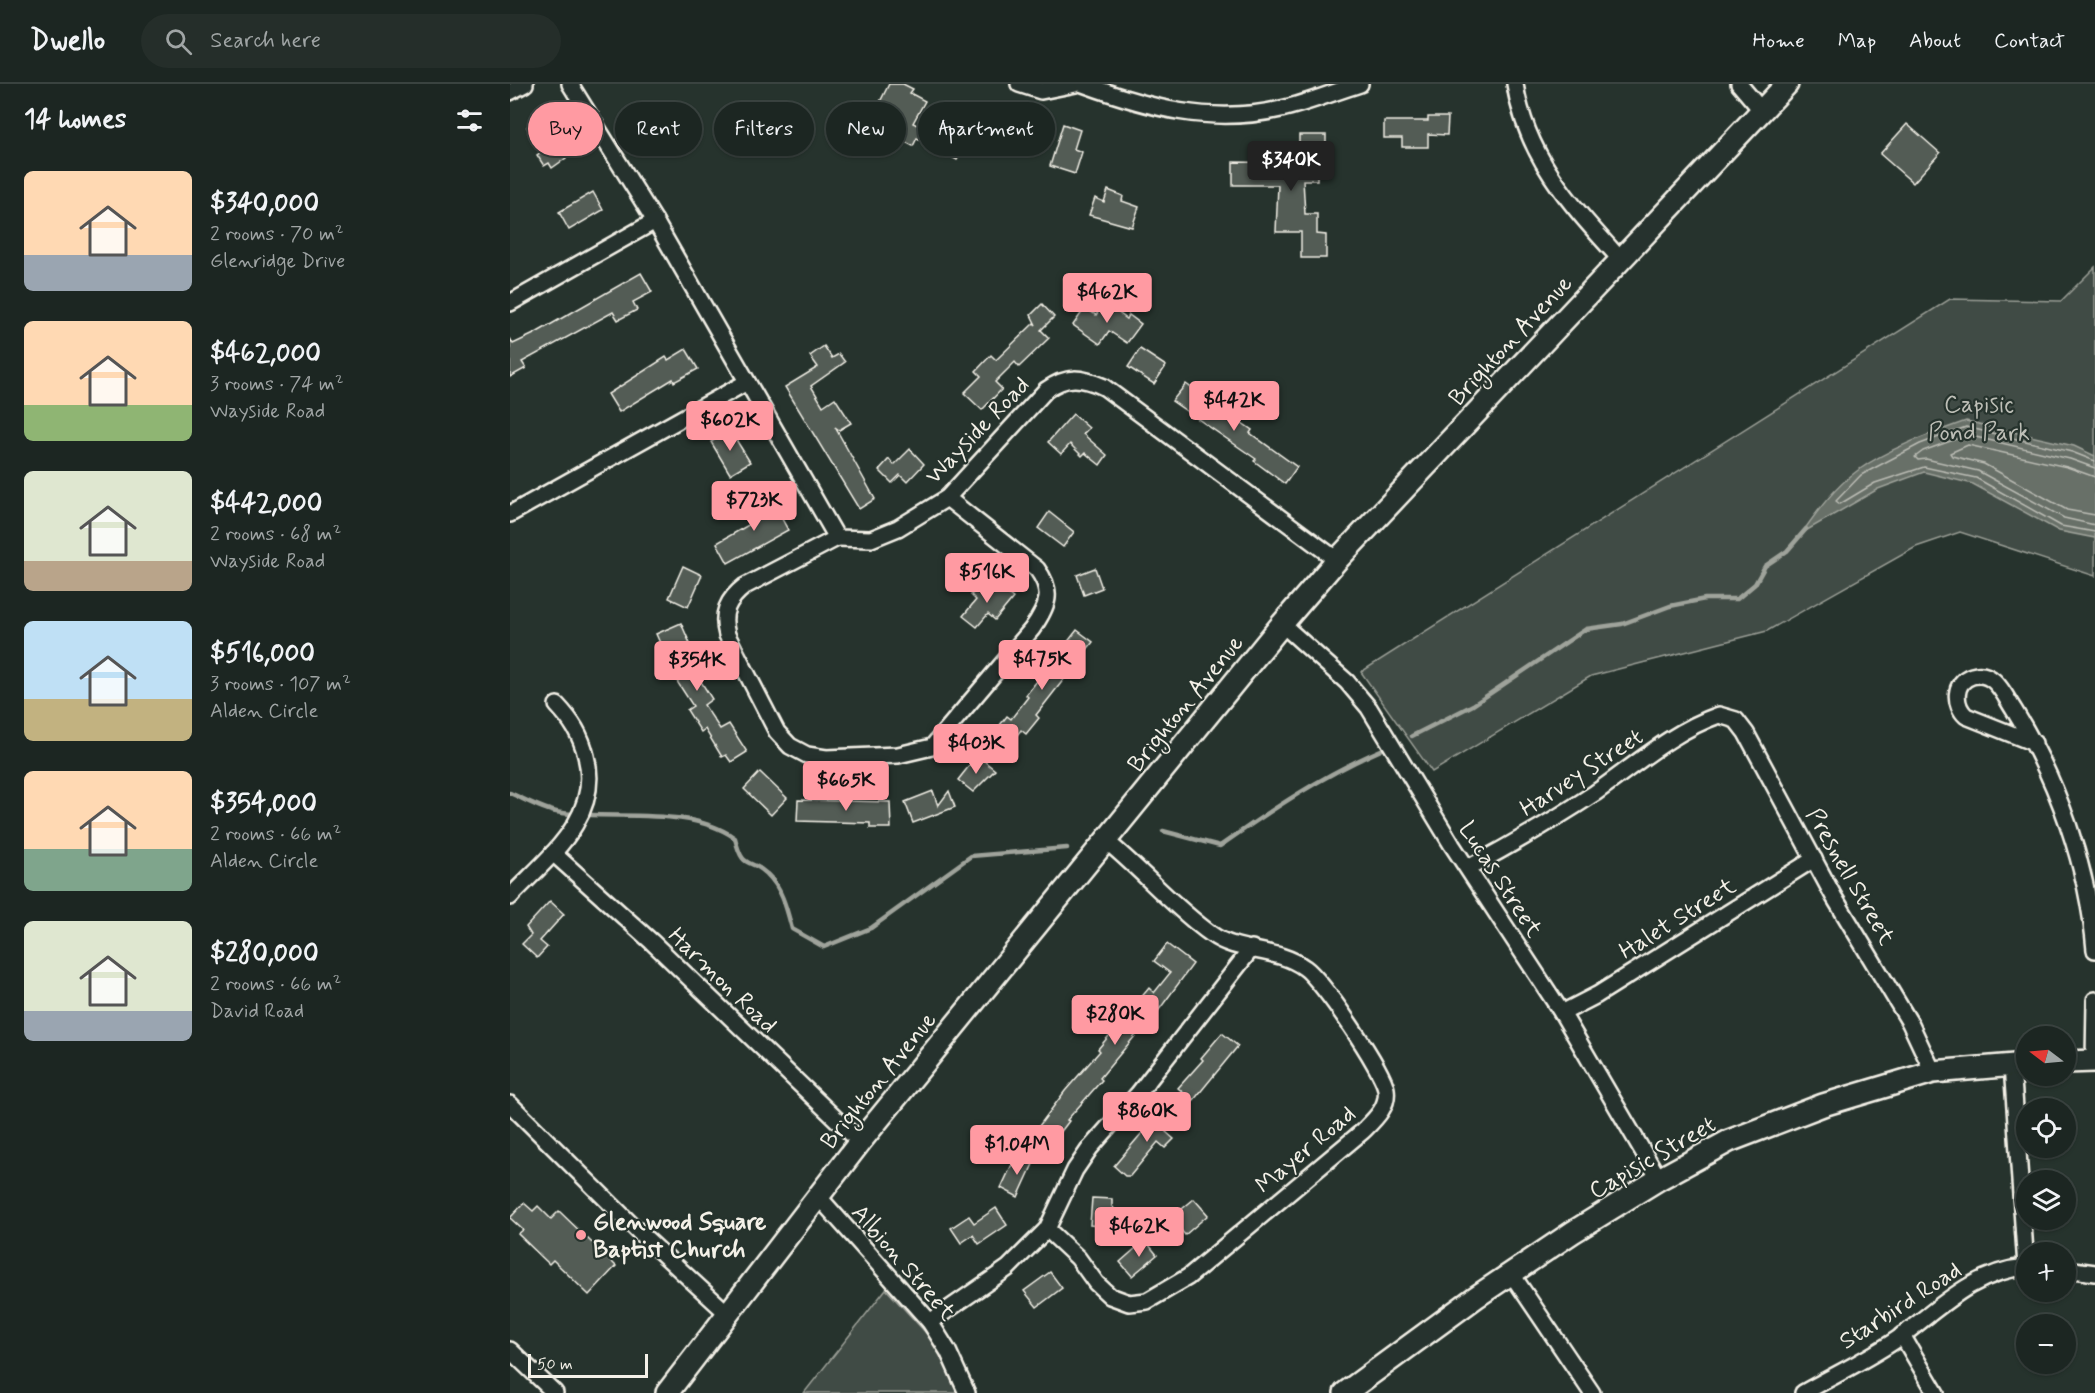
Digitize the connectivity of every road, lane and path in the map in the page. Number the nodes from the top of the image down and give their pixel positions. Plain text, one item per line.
1 (525, 84) edge
2 (570, 84) edge
3 (1019, 84) edge
4 (1076, 84) edge
5 (1083, 84) edge
6 (1360, 84) edge
7 (1515, 84) edge
8 (1739, 84) edge
9 (1787, 84) edge
10 (510, 92) edge
11 (1762, 111) junction
12 (655, 220) junction
13 (1621, 260) junction
14 (510, 303) edge
15 (747, 382) junction
16 (946, 498) junction
17 (510, 514) edge
18 (837, 538) junction
19 (1337, 560) junction
20 (1282, 624) junction
21 (557, 705) dead end
22 (1719, 715) joint
23 (2034, 743) junction
24 (1105, 840) junction
25 (553, 853) junction
26 (1814, 859) junction
27 (1468, 867) junction
28 (510, 897) edge
29 (1252, 948) junction
30 (2095, 950) edge
31 (2095, 1000) edge
32 (1562, 1013) junction
33 (2095, 1061) edge
34 (2076, 1062) edge
35 (2016, 1064) edge
36 (1933, 1072) junction
37 (2020, 1086) edge
38 (510, 1104) edge
39 (860, 1142) junction
40 (1659, 1179) junction
41 (817, 1195) junction
42 (1047, 1229) junction
43 (2025, 1242) edge
44 (2016, 1268) edge
45 (2076, 1270) edge
46 (1511, 1273) junction
47 (2095, 1273) edge
48 (727, 1313) junction
49 (930, 1322) junction
50 (1902, 1335) junction
51 (510, 1350) edge
52 (555, 1393) edge
53 (667, 1393) edge
54 (967, 1393) edge
55 (1345, 1393) edge
56 (1592, 1393) edge
57 (1803, 1393) edge
58 (1936, 1393) edge

1 - 10 street
2 - 12 street
3 - 4 street
5 - 6 street
7 - 13 street
8 - 11 street
9 - 11 main road, Brighton Avenue
11 - 13 main road, Brighton Avenue
12 - 14 street
12 - 15 street
13 - 19 main road, Brighton Avenue
15 - 17 street
15 - 18 street
16 - 18 street, Wayside Road
16 - 18 street
16 - 19 street, Wayside Road
19 - 20 main road, Brighton Avenue
20 - 24 main road, Brighton Avenue
20 - 27 street, Lucas Street
21 - 25 street
22 - 26 street, Presnell Street
22 - 27 street, Harvey Street
23 - 23 street
23 - 30 street
24 - 29 street, Mayer Road
24 - 39 main road, Brighton Avenue
25 - 28 street
25 - 39 street, Harmon Road
26 - 32 street, Halet Street
26 - 36 street, Presnell Street
27 - 32 street, Lucas Street
29 - 42 street
29 - 42 street, Mayer Road
31 - 33 street
32 - 40 street, Lucas Street
33 - 34 main road
35 - 36 main road, Capisic Street
36 - 40 main road, Capisic Street
37 - 43 street
38 - 48 street
39 - 41 main road, Brighton Avenue
40 - 46 main road, Capisic Street
41 - 48 main road, Brighton Avenue
41 - 49 street, Albion Street
42 - 49 street
44 - 50 street, Starbird Road
45 - 47 street
46 - 55 main road, Capisic Street
46 - 56 street
48 - 53 main road, Brighton Avenue
49 - 54 street, Albion Street
50 - 57 street, Starbird Road
50 - 58 street
51 - 52 street

